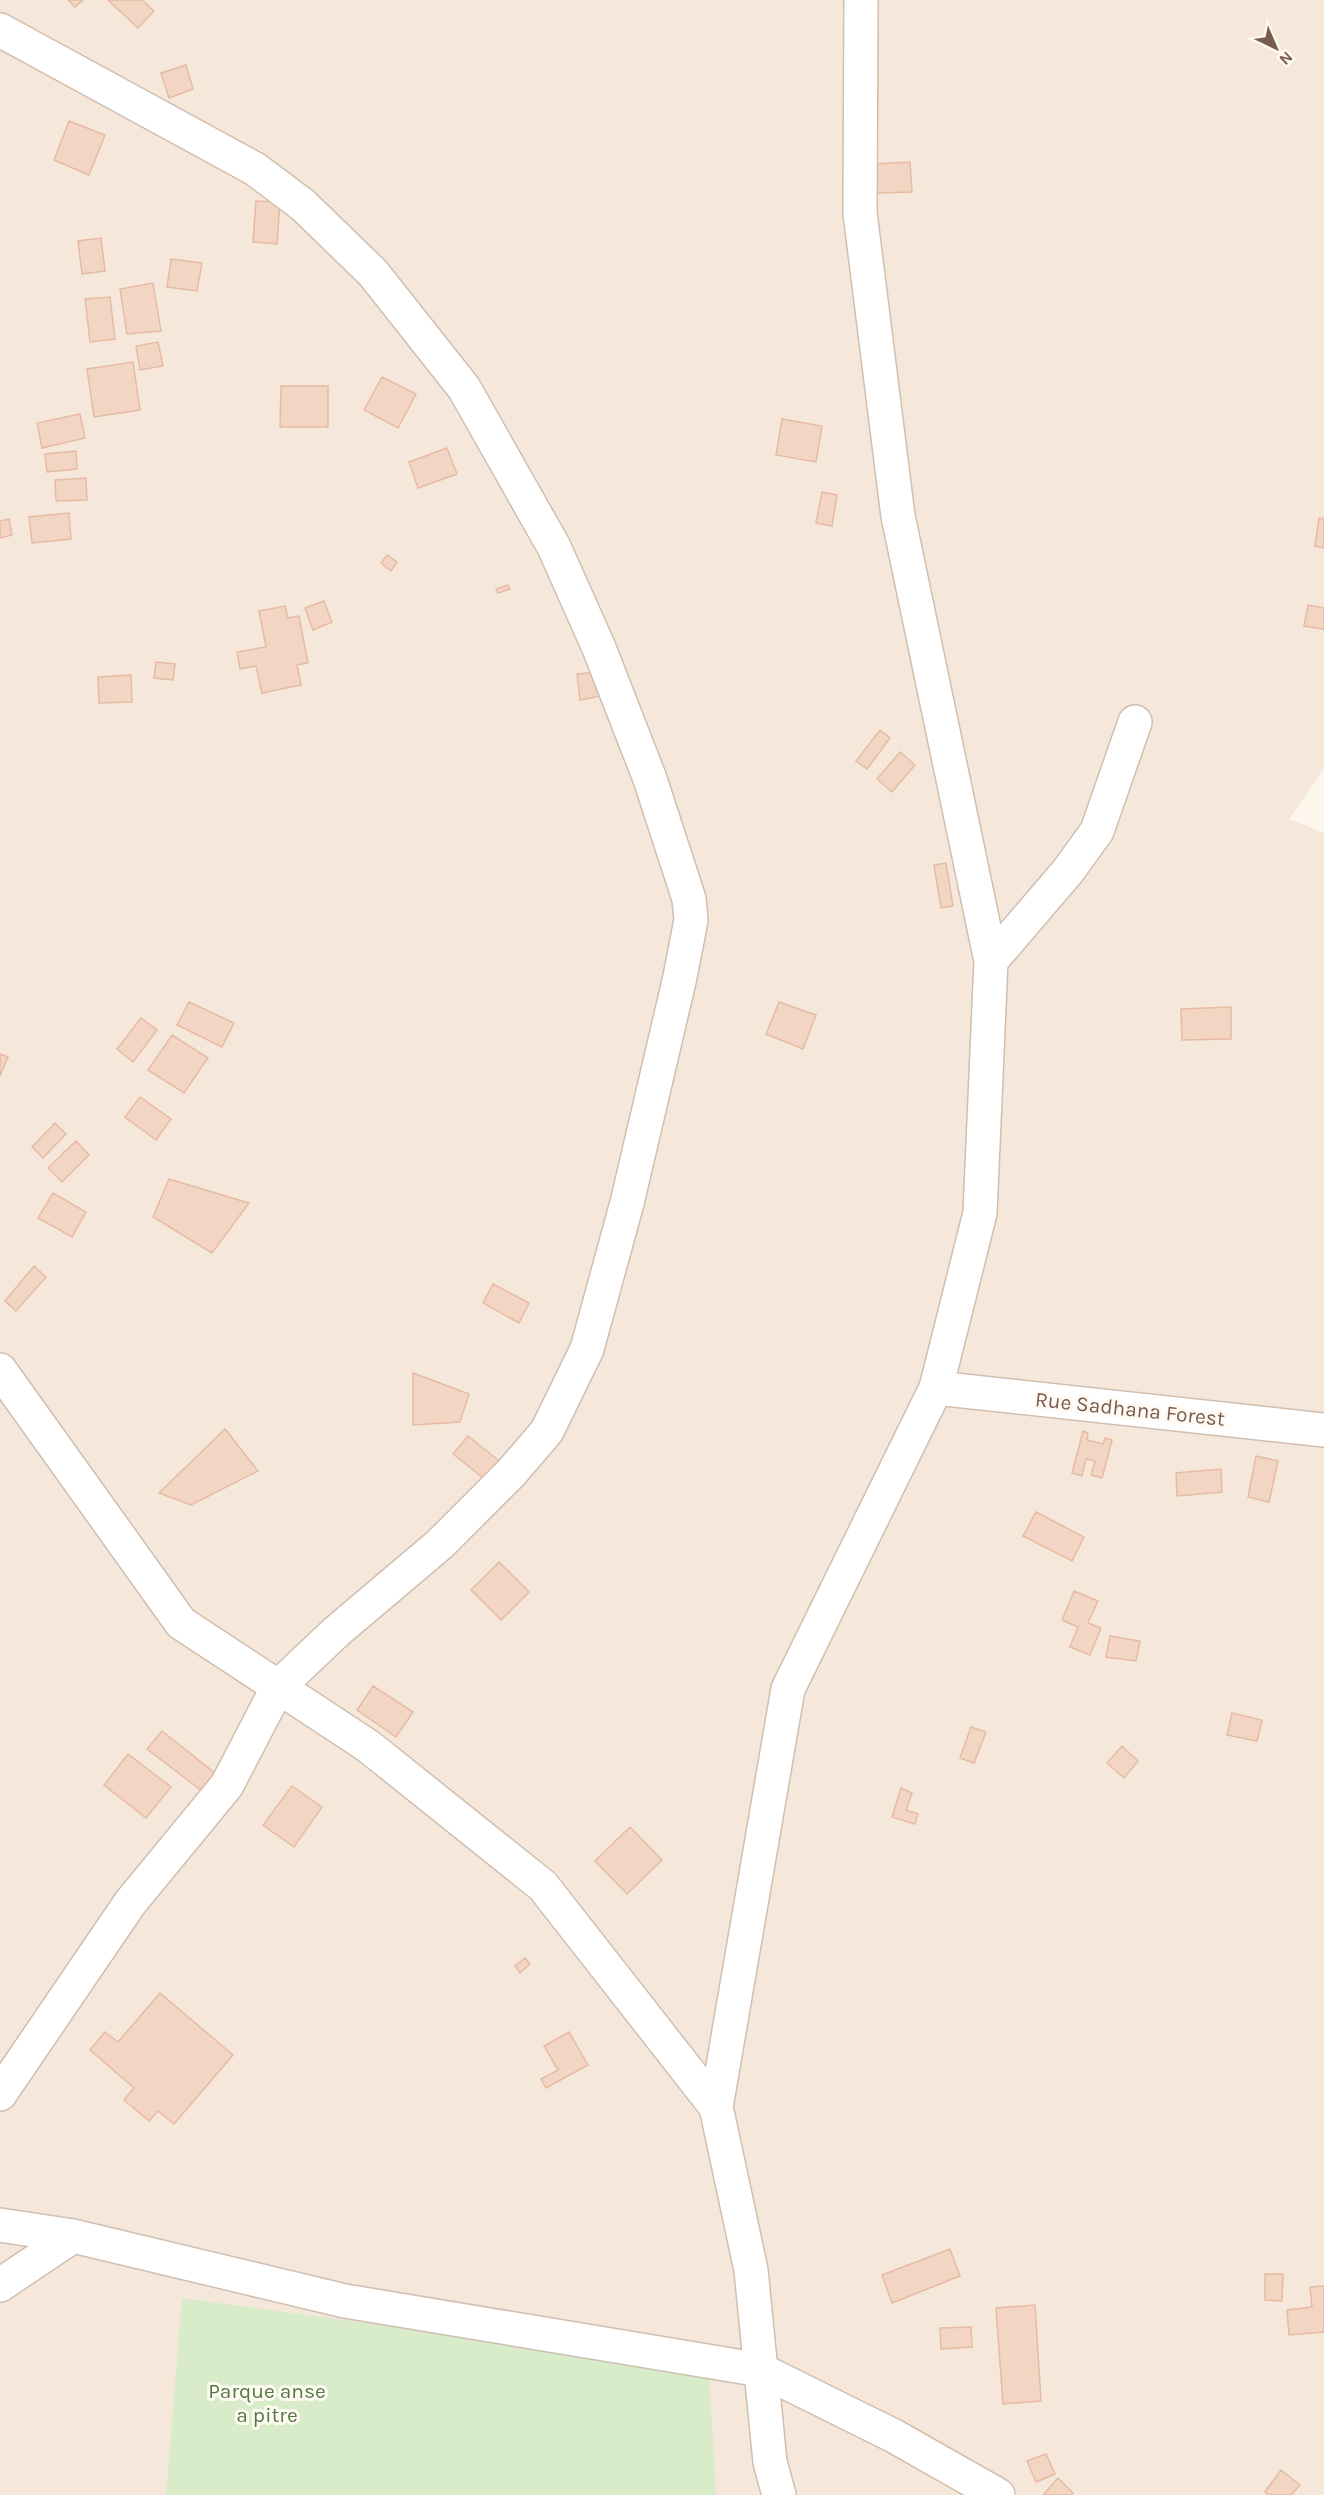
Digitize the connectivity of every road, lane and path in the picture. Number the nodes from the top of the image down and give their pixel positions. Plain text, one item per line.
1 (861, 0) edge
2 (0, 30) edge
3 (1135, 722) dead end
4 (991, 961) junction
5 (0, 1370) edge
6 (936, 1388) junction
7 (1324, 1430) edge
8 (278, 1687) junction
9 (0, 2094) edge
10 (716, 2107) junction
11 (0, 2225) edge
12 (74, 2236) junction
13 (0, 2285) edge
14 (761, 2370) junction
15 (779, 2495) edge
16 (998, 2495) edge

1 - 4 street
2 - 8 street
3 - 4 street
4 - 6 street
5 - 8 street
6 - 7 street, Rue Sadhana Forest
6 - 10 street
8 - 9 street
8 - 10 street
10 - 14 street
11 - 12 street
12 - 13 street
12 - 14 street
14 - 15 street
14 - 16 street

